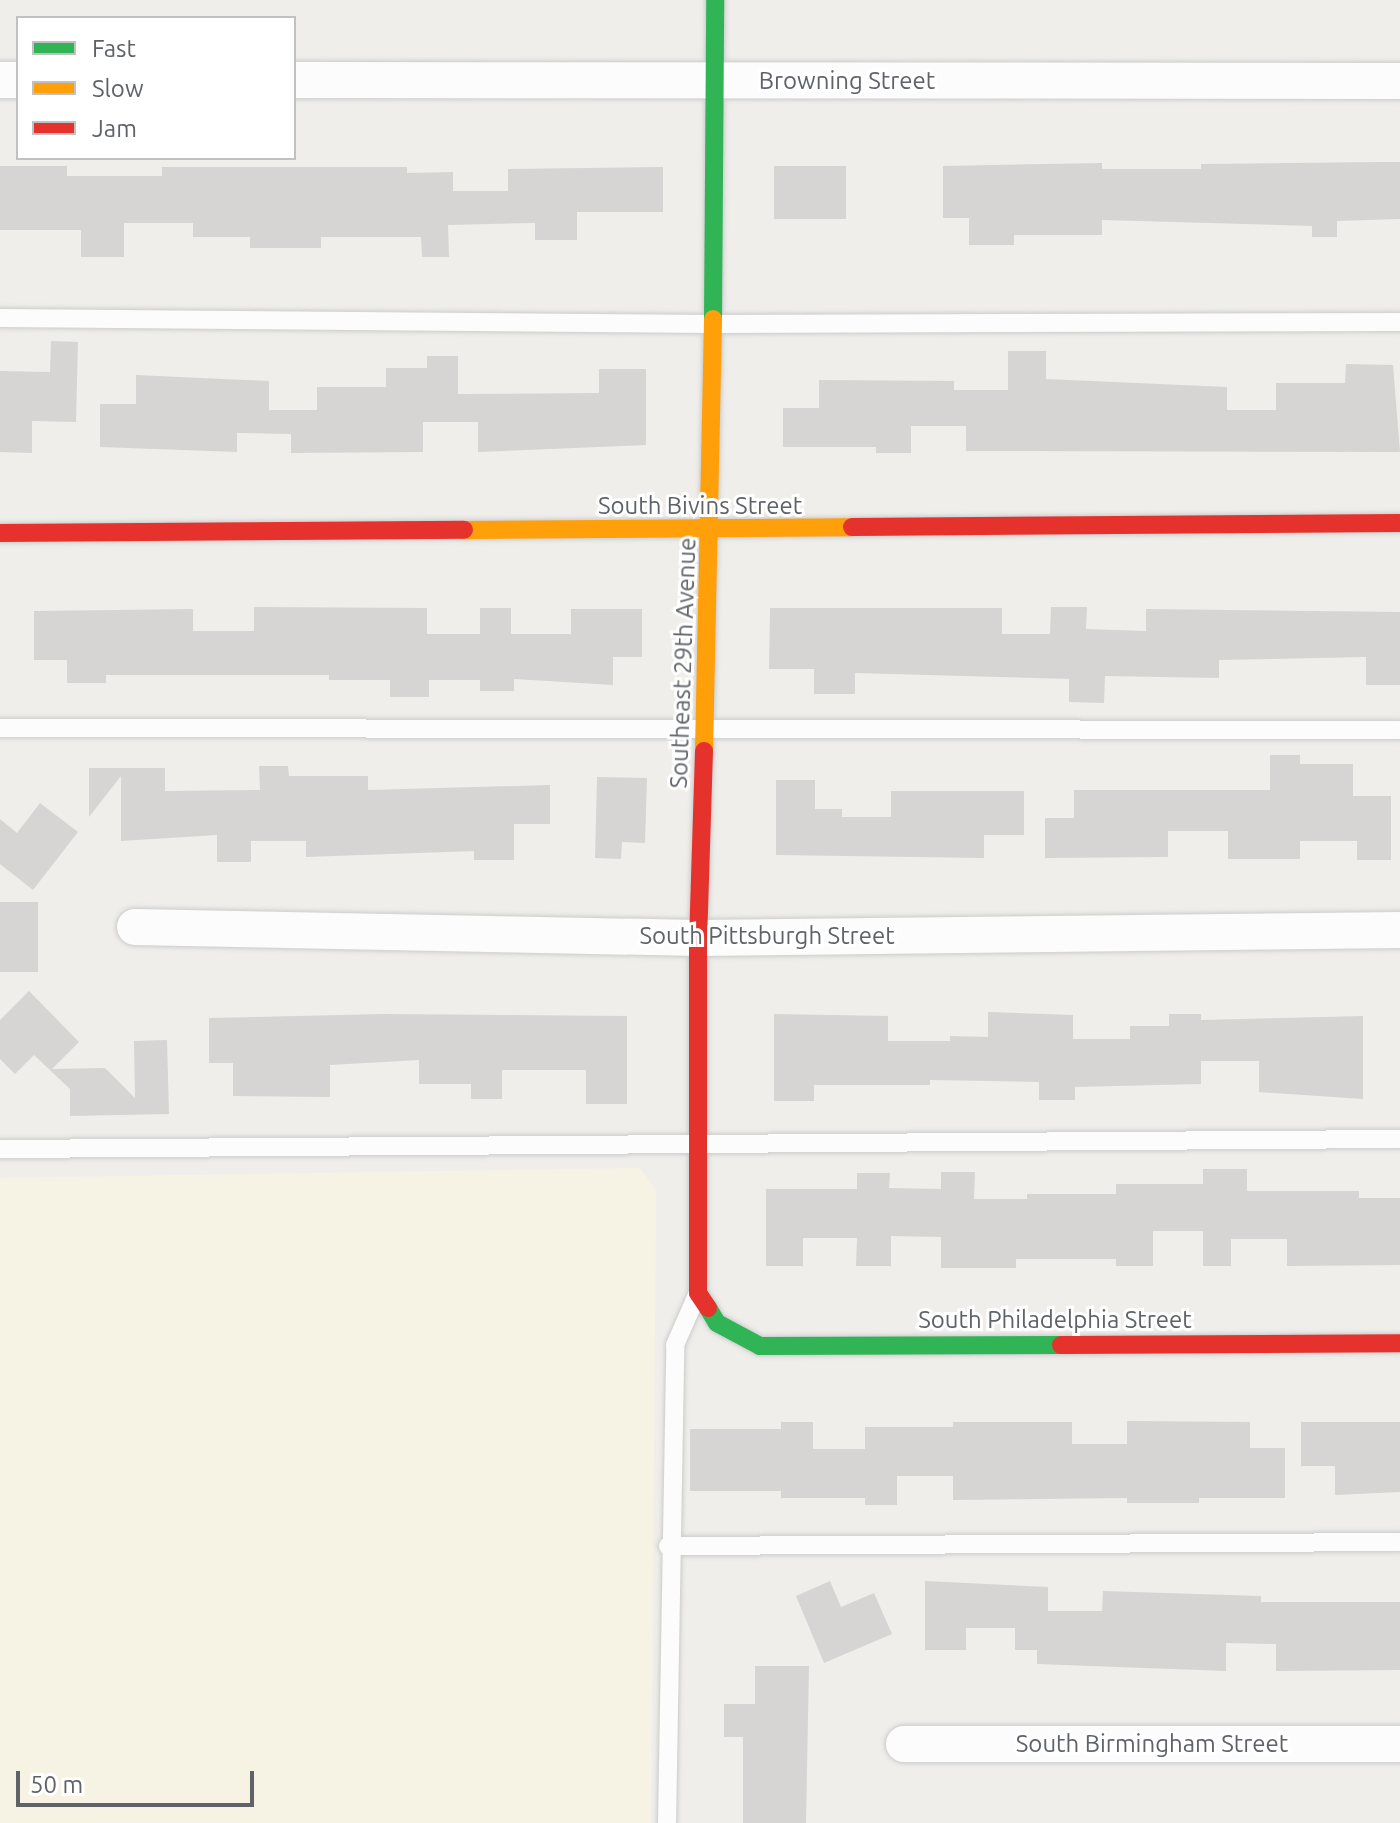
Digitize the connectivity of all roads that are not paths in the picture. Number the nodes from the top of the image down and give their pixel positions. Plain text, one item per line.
1 (715, 0) edge
2 (296, 80) edge
3 (715, 81) junction
4 (1400, 81) edge
5 (0, 318) edge
6 (1400, 322) edge
7 (713, 324) junction
8 (1400, 523) edge
9 (712, 530) junction
10 (0, 533) edge
11 (0, 728) edge
12 (1400, 730) edge
13 (705, 731) junction
14 (135, 927) dead end
15 (1400, 930) edge
16 (698, 938) junction
17 (1400, 1139) edge
18 (698, 1142) junction
19 (0, 1149) edge
20 (698, 1293) junction
21 (1400, 1343) edge
22 (1400, 1542) edge
23 (668, 1546) junction
24 (904, 1744) dead end
25 (1400, 1744) edge
26 (667, 1823) edge

1 - 3 street, Southeast 29th Avenue
2 - 3 street, Browning Street
3 - 4 street, Browning Street
3 - 7 street, Southeast 29th Avenue
5 - 7 lane
6 - 7 lane
7 - 9 street, Southeast 29th Avenue
8 - 9 street, South Bivins Street
9 - 10 street, South Bivins Street
9 - 13 street, Southeast 29th Avenue
11 - 13 lane
12 - 13 lane
13 - 16 street, Southeast 29th Avenue
14 - 16 street, South Pittsburgh Street
15 - 16 street, South Pittsburgh Street
16 - 18 street, Southeast 29th Avenue
17 - 18 lane
18 - 19 lane
18 - 20 street, Southeast 29th Avenue
20 - 21 street, South Philadelphia Street
20 - 23 lane
22 - 23 lane
23 - 26 lane
24 - 25 street, South Birmingham Street

